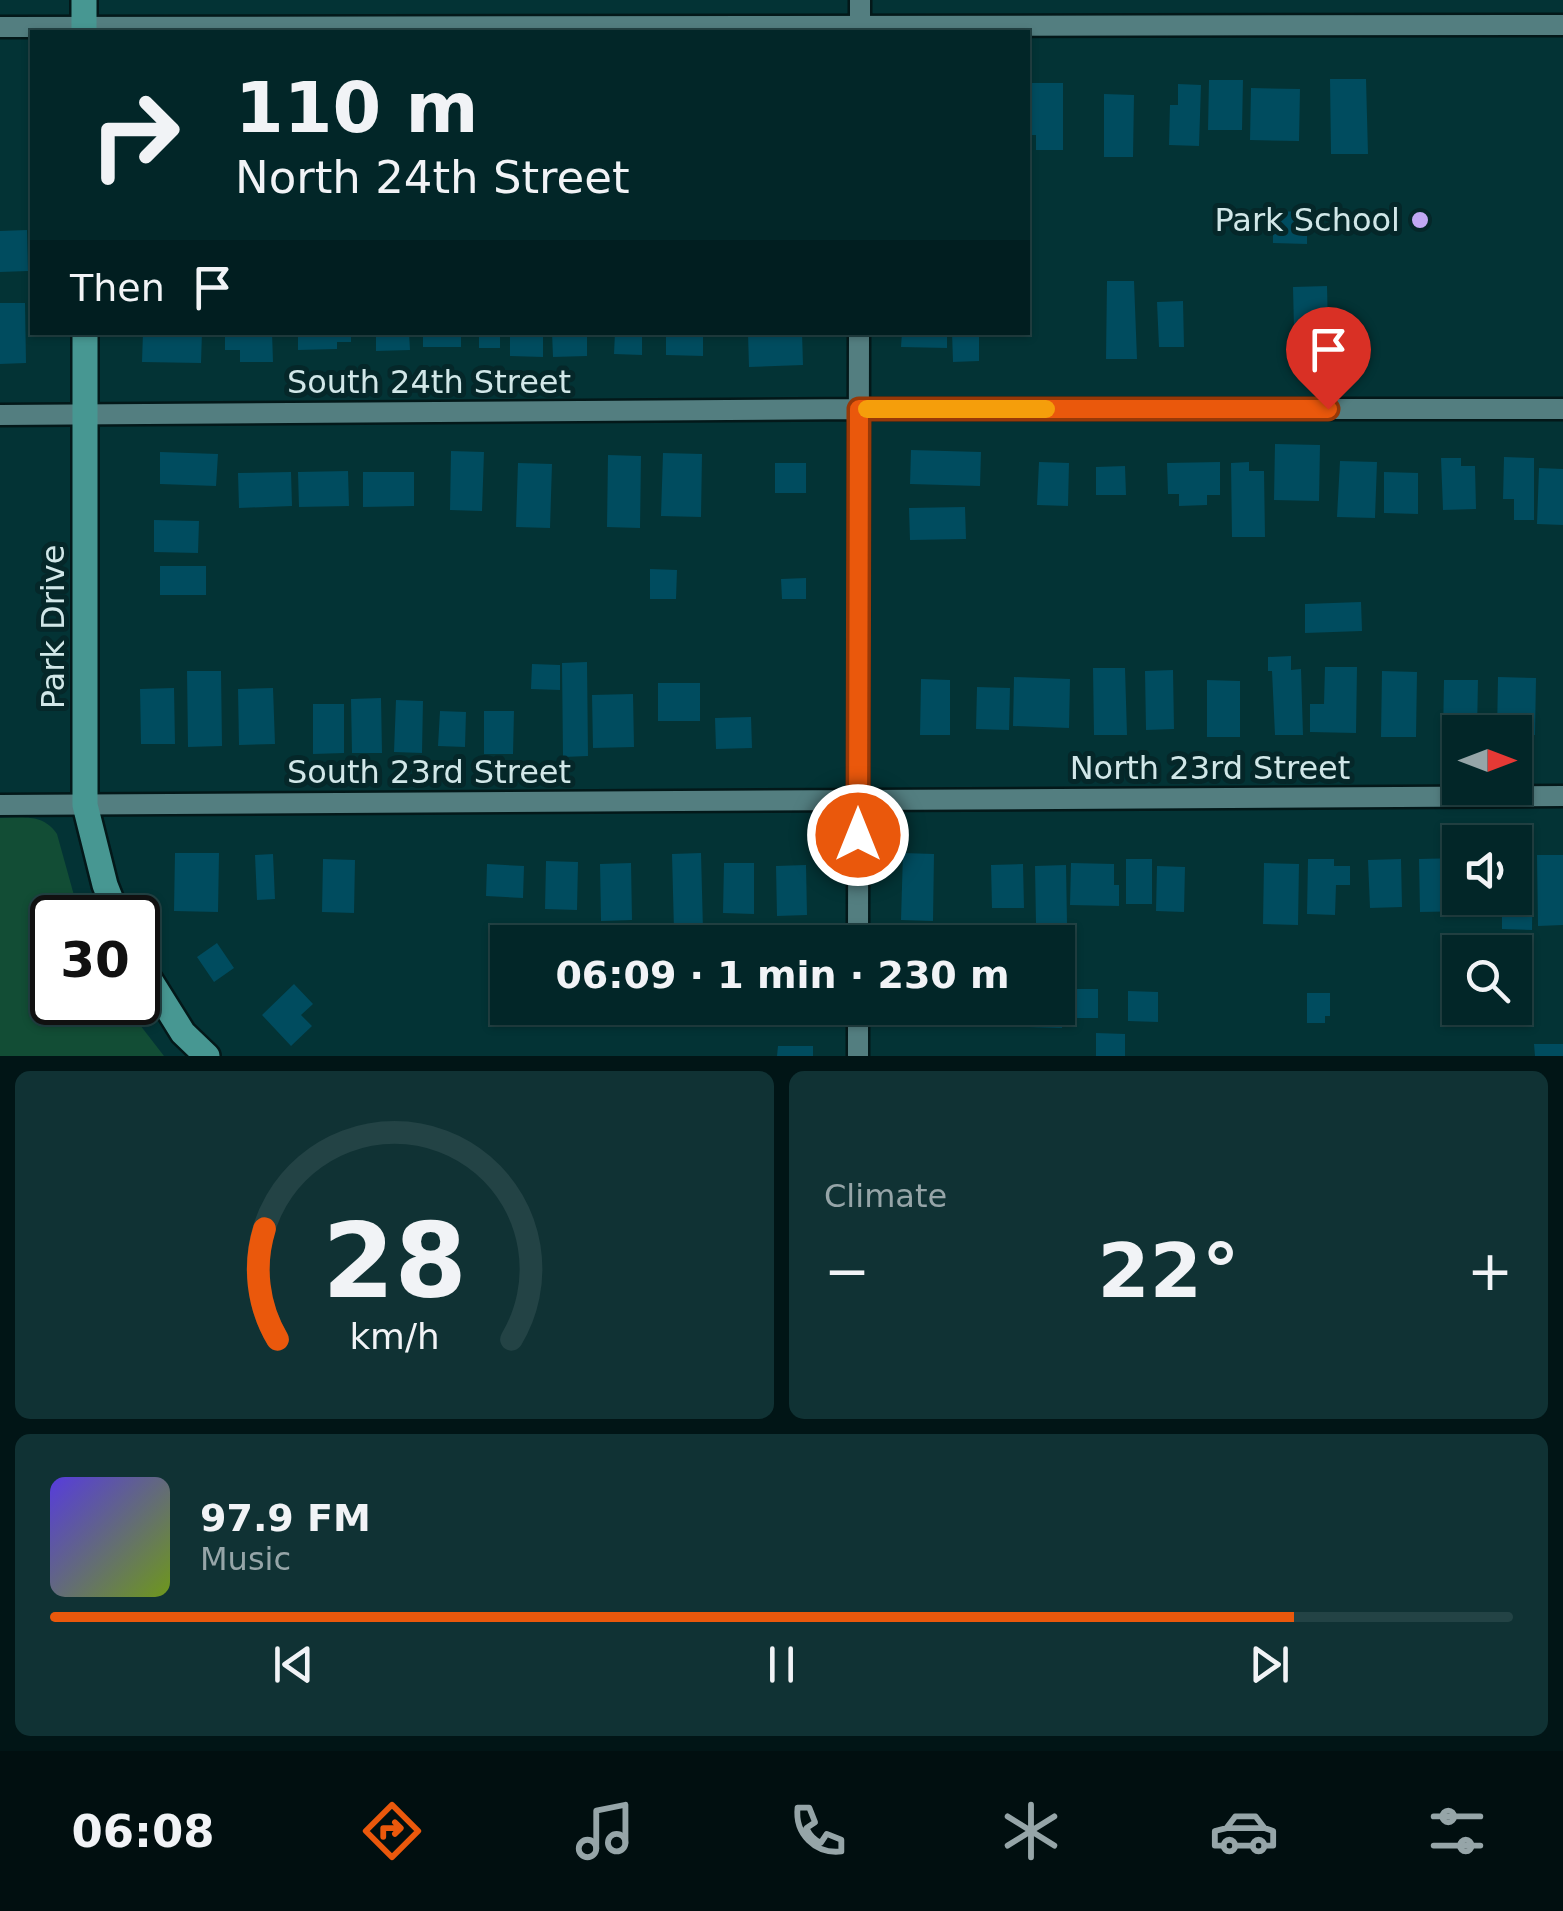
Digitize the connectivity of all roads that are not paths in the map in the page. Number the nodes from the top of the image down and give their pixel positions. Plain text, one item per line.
1 (84, 0) edge
2 (860, 0) edge
3 (1563, 25) edge
4 (0, 28) edge
5 (860, 29) edge
6 (84, 30) edge
7 (85, 335) edge
8 (859, 335) edge
9 (859, 409) junction
10 (1563, 409) edge
11 (85, 415) junction
12 (0, 416) edge
13 (1563, 796) edge
14 (858, 800) junction
15 (0, 805) edge
16 (85, 805) junction
17 (109, 895) edge
18 (858, 925) edge
19 (160, 996) edge
20 (858, 1025) edge
21 (207, 1056) edge
22 (858, 1056) edge

1 - 6 main road
2 - 5 street
3 - 5 street
4 - 6 street
5 - 6 street
7 - 11 main road, Park Drive
8 - 9 street
9 - 10 street, South 24th Street
9 - 11 street, South 24th Street
9 - 14 street
11 - 12 street, South 24th Street
11 - 16 main road, Park Drive
13 - 14 street, North 23rd Street
14 - 16 street, South 23rd Street
14 - 18 street
15 - 16 street, South 23rd Street
16 - 17 main road, Park Drive
19 - 21 main road
20 - 22 street

